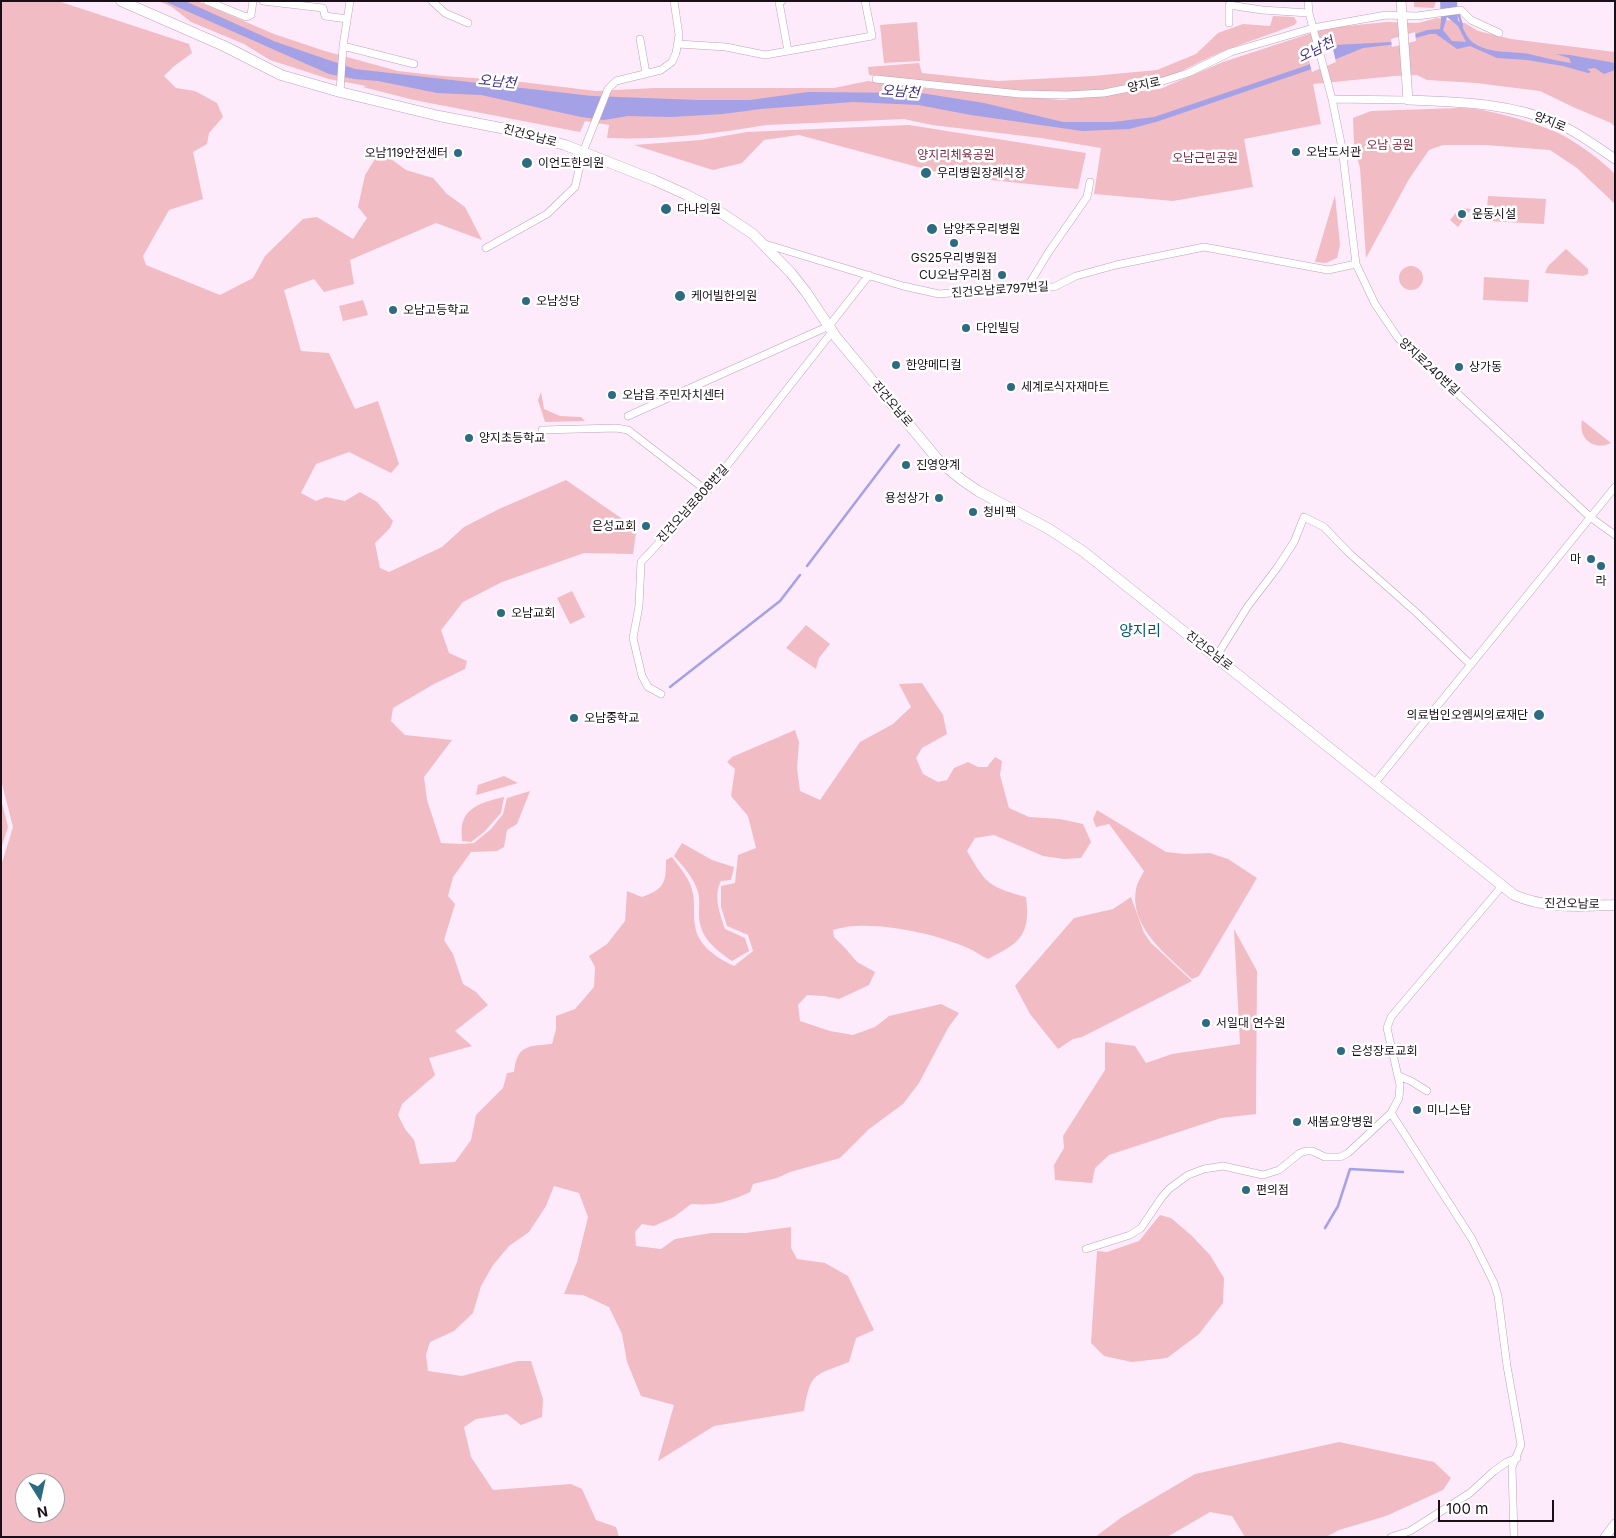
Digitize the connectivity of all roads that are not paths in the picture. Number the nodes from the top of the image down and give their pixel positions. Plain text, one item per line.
1 (121, 1) edge
2 (207, 1) edge
3 (253, 1) edge
4 (263, 1) edge
5 (350, 1) edge
6 (432, 1) edge
7 (674, 1) edge
8 (782, 1) edge
9 (865, 1) edge
10 (1308, 1) edge
11 (1401, 1) edge
12 (1309, 13) junction
13 (1402, 14) junction
14 (347, 20) junction
15 (468, 23) dead end
16 (1229, 24) dead end
17 (1313, 28) junction
18 (1499, 33) dead end
19 (640, 39) dead end
20 (678, 44) junction
21 (343, 46) junction
22 (788, 51) junction
23 (414, 64) dead end
24 (646, 74) junction
25 (876, 79) dead end
26 (340, 88) junction
27 (1332, 100) junction
28 (1408, 100) junction
29 (584, 152) junction
30 (1615, 159) edge
31 (1090, 182) dead end
32 (763, 243) junction
33 (486, 248) dead end
34 (1356, 264) junction
35 (869, 275) junction
36 (1028, 286) junction
37 (831, 329) junction
38 (628, 416) dead end
39 (542, 430) dead end
40 (1615, 486) edge
41 (707, 491) junction
42 (1590, 517) junction
43 (1615, 535) edge
44 (1216, 657) junction
45 (1471, 665) junction
46 (661, 694) dead end
47 (1374, 784) junction
48 (1502, 886) junction
49 (1615, 905) edge
50 (1398, 1076) junction
51 (1427, 1091) dead end
52 (1391, 1113) junction
53 (1086, 1249) dead end
54 (1517, 1458) junction
55 (1615, 1524) edge
56 (1392, 1537) edge
57 (1514, 1537) edge
58 (1605, 1537) edge

1 - 26 main road, 진건오남로
2 - 3 street
4 - 14 street
5 - 14 street
6 - 15 street
7 - 20 street
8 - 22 street
9 - 22 street
10 - 12 street, 양지로240번길
11 - 13 street
12 - 16 street
12 - 17 street, 양지로240번길
13 - 17 street, 양지로
13 - 18 street, 양지로
13 - 28 street
14 - 21 street
17 - 25 street, 양지로
17 - 27 street, 양지로240번길
19 - 24 street
20 - 22 street
20 - 24 street
21 - 23 street
21 - 26 street
24 - 29 street
26 - 29 main road, 진건오남로
27 - 28 street
27 - 34 street, 양지로240번길
28 - 30 street, 양지로
29 - 32 main road, 진건오남로
29 - 33 street
31 - 36 street
32 - 35 street, 진건오남로797번길
32 - 37 main road, 진건오남로
34 - 36 street, 진건오남로797번길
34 - 42 street, 양지로240번길
35 - 36 street, 진건오남로797번길
35 - 37 street, 진건오남로808번길
37 - 38 street
37 - 41 street, 진건오남로808번길
37 - 44 main road, 진건오남로
39 - 41 street
40 - 42 street
41 - 46 street, 진건오남로808번길
42 - 43 street, 양지로240번길
42 - 45 street
44 - 45 street
44 - 47 main road, 진건오남로
45 - 47 street
47 - 48 main road, 진건오남로
48 - 49 main road, 진건오남로
48 - 50 street
50 - 51 street
50 - 52 street
52 - 53 street
52 - 54 street
54 - 56 street
54 - 57 street
55 - 58 street

